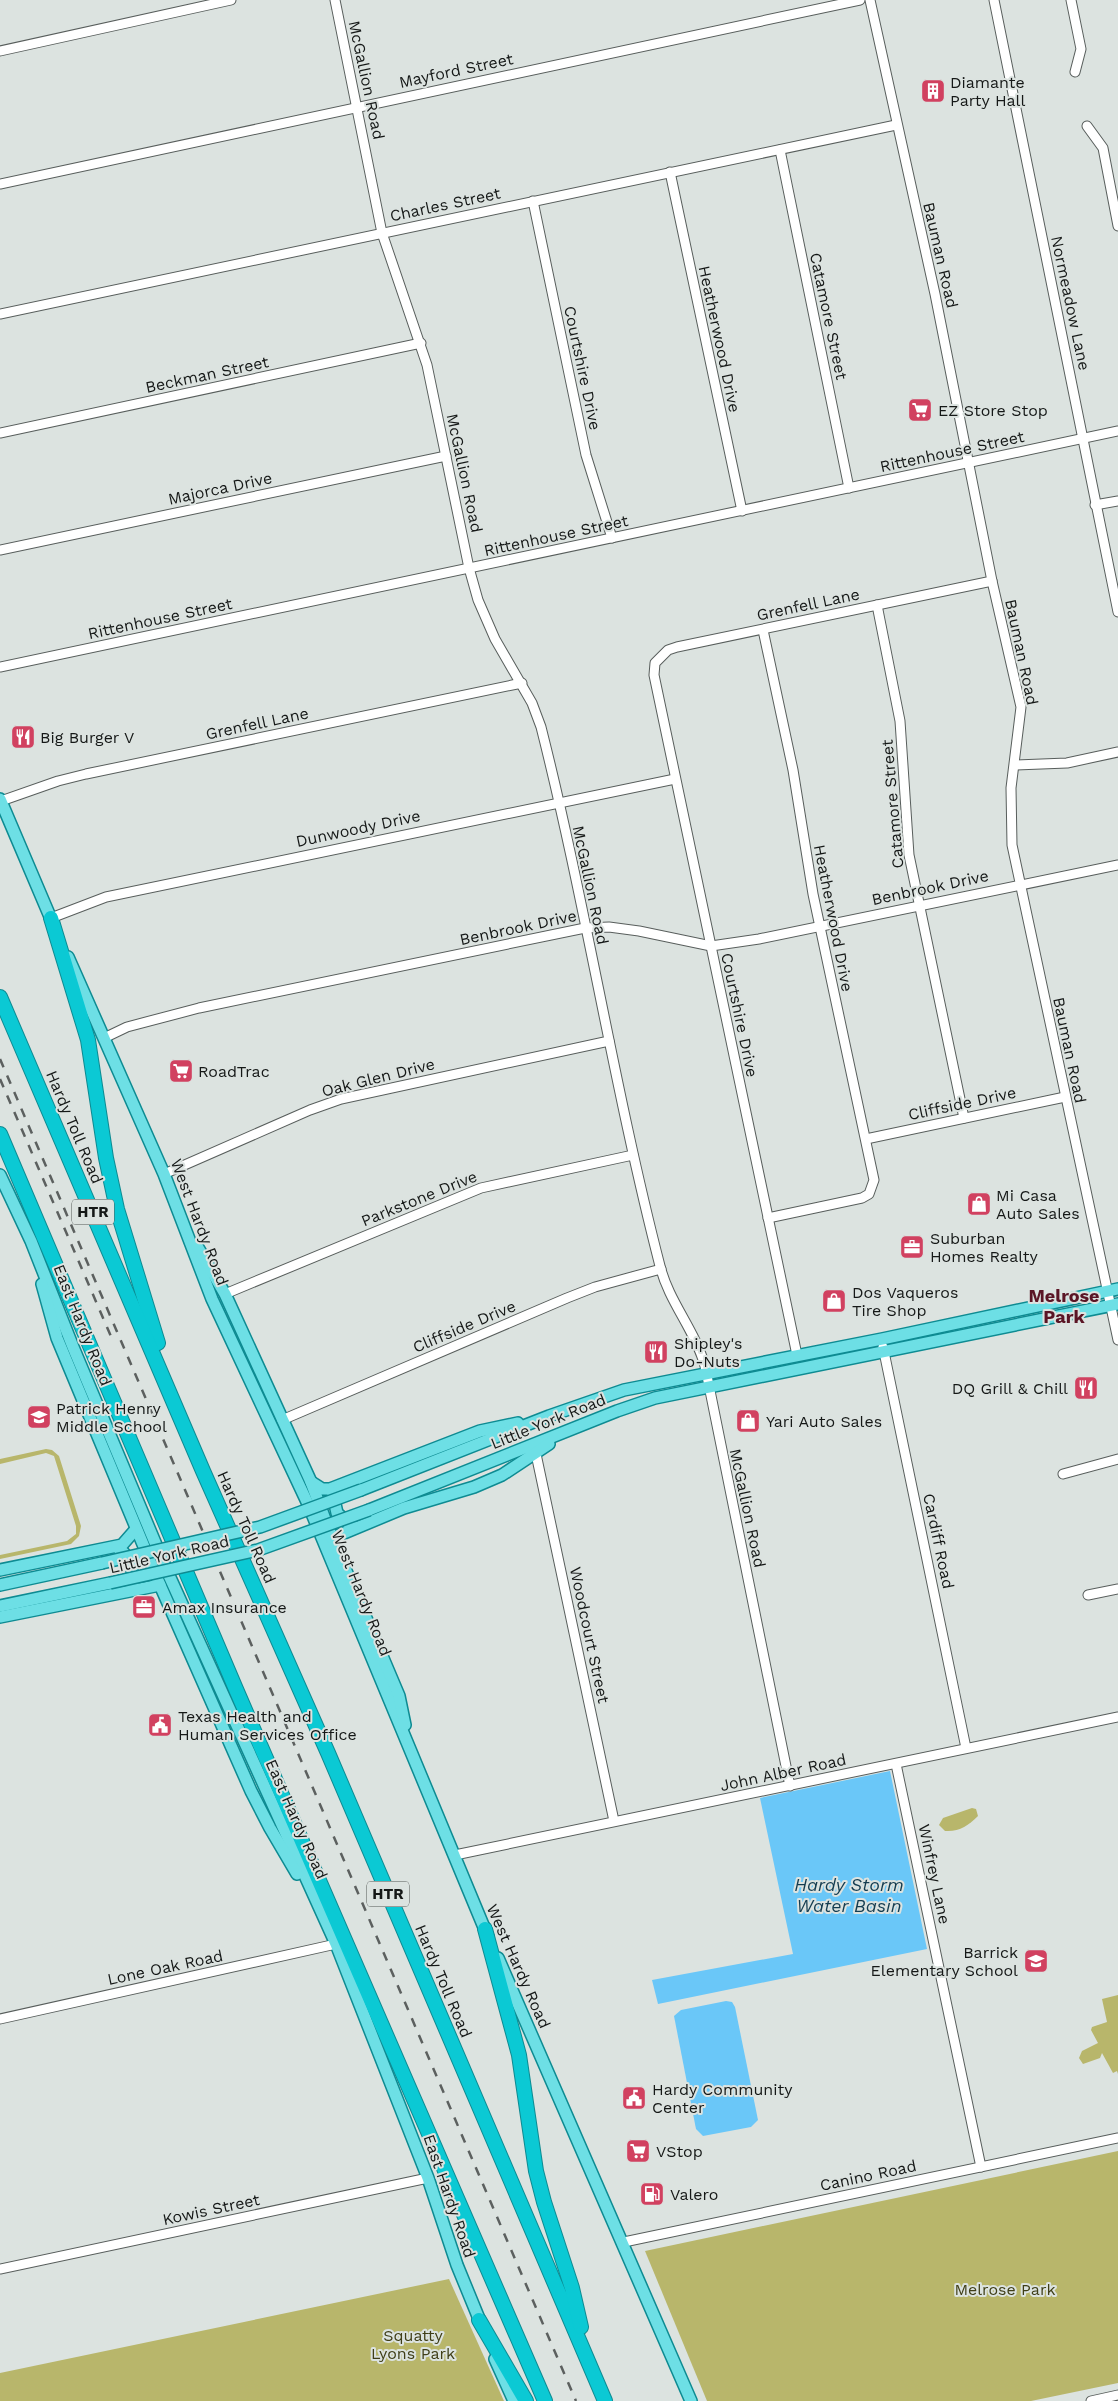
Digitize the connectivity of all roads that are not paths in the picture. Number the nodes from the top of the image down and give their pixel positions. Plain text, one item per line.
1 (231, 0) edge
2 (335, 0) edge
3 (860, 0) edge
4 (870, 0) edge
5 (994, 0) edge
6 (1071, 0) edge
7 (0, 51) edge
8 (1074, 72) dead end
9 (358, 106) junction
10 (896, 125) junction
11 (1087, 126) dead end
12 (780, 150) junction
13 (670, 172) junction
14 (0, 184) edge
15 (533, 201) junction
16 (1118, 226) edge
17 (382, 233) junction
18 (0, 314) edge
19 (421, 344) junction
20 (1118, 431) edge
21 (0, 432) edge
22 (1082, 439) junction
23 (446, 456) junction
24 (969, 463) junction
25 (849, 488) junction
26 (1118, 501) edge
27 (1096, 505) junction
28 (742, 511) junction
29 (612, 538) junction
30 (0, 550) edge
31 (469, 568) junction
32 (992, 581) junction
33 (877, 605) junction
34 (1118, 612) edge
35 (764, 630) junction
36 (0, 667) edge
37 (655, 682) joint
38 (522, 683) junction
39 (1118, 752) edge
40 (1016, 765) junction
41 (675, 779) junction
42 (0, 800) edge
43 (558, 802) junction
44 (1118, 865) edge
45 (1019, 884) junction
46 (919, 905) junction
47 (51, 918) junction
48 (820, 925) junction
49 (585, 928) junction
50 (710, 946) junction
51 (0, 997) edge
52 (104, 1038) junction
53 (609, 1041) junction
54 (1065, 1097) junction
55 (964, 1118) junction
56 (0, 1134) edge
57 (866, 1139) junction
58 (633, 1155) junction
59 (164, 1174) junction
60 (0, 1175) edge
61 (768, 1218) junction
62 (184, 1225) junction
63 (31, 1241) junction
64 (661, 1269) junction
65 (1113, 1290) edge
66 (225, 1294) junction
67 (1114, 1305) edge
68 (882, 1339) junction
69 (1118, 1340) edge
70 (885, 1353) junction
71 (797, 1355) junction
72 (706, 1372) junction
73 (709, 1388) junction
74 (549, 1416) junction
75 (282, 1420) junction
76 (184, 1427) junction
77 (562, 1435) junction
78 (536, 1454) junction
79 (1118, 1460) edge
80 (1063, 1474) dead end
81 (311, 1482) junction
82 (340, 1485) junction
83 (310, 1510) junction
84 (366, 1524) junction
85 (136, 1529) junction
86 (318, 1530) junction
87 (332, 1538) junction
88 (109, 1547) junction
89 (158, 1549) junction
90 (0, 1570) edge
91 (167, 1572) junction
92 (0, 1585) edge
93 (160, 1586) junction
94 (1118, 1589) edge
95 (126, 1593) junction
96 (1088, 1595) dead end
97 (0, 1606) edge
98 (0, 1617) edge
99 (1118, 1718) edge
100 (966, 1748) junction
101 (411, 1754) junction
102 (896, 1764) junction
103 (790, 1786) junction
104 (614, 1821) junction
105 (455, 1855) junction
106 (485, 1929) junction
107 (336, 1944) junction
108 (0, 2019) edge
109 (1118, 2138) edge
110 (982, 2167) junction
111 (428, 2178) junction
112 (624, 2242) junction
113 (0, 2268) edge
114 (479, 2320) junction
115 (589, 2362) junction
116 (1118, 2395) edge
117 (514, 2401) edge
118 (526, 2401) edge
119 (545, 2401) edge
120 (605, 2401) edge
121 (691, 2401) edge
122 (1092, 2401) edge

1 - 7 street
2 - 9 street, McGallion Road
3 - 9 street, Mayford Street
4 - 10 street, Bauman Road
5 - 22 street, Normeadow Lane
6 - 8 street
9 - 14 street, Mayford Street
9 - 17 street, McGallion Road
10 - 12 street, Charles Street
10 - 24 street, Bauman Road
11 - 16 street
12 - 13 street, Charles Street
12 - 25 street, Catamore Street
13 - 15 street, Charles Street
13 - 28 street, Heatherwood Drive
15 - 17 street, Charles Street
15 - 29 street, Courtshire Drive
17 - 18 street, Charles Street
17 - 19 street, McGallion Road
19 - 21 street, Beckman Street
19 - 23 street, McGallion Road
20 - 22 street, Rittenhouse Street
22 - 24 street, Rittenhouse Street
22 - 27 street, Normeadow Lane
23 - 30 street, Majorca Drive
23 - 31 street, McGallion Road
24 - 25 street, Rittenhouse Street
24 - 32 street, Bauman Road
25 - 28 street, Rittenhouse Street
26 - 27 street
27 - 34 street, Normeadow Lane
28 - 29 street, Rittenhouse Street
29 - 31 street, Rittenhouse Street
31 - 36 street, Rittenhouse Street
31 - 38 street, McGallion Road
32 - 33 street, Grenfell Lane
32 - 40 street, Bauman Road
33 - 35 street, Grenfell Lane
33 - 46 street, Catamore Street
35 - 37 street, Grenfell Lane
35 - 48 street, Heatherwood Drive
37 - 41 street, Courtshire Drive
38 - 42 street, Grenfell Lane
38 - 43 street, McGallion Road
39 - 40 street
40 - 45 street, Bauman Road
41 - 43 street, Dunwoody Drive
41 - 50 street, Courtshire Drive
42 - 47 main road, West Hardy Road
43 - 47 street, Dunwoody Drive
43 - 49 street, McGallion Road
44 - 45 street, Benbrook Drive
45 - 46 street, Benbrook Drive
45 - 54 street, Bauman Road
46 - 48 street, Benbrook Drive
46 - 55 street, Catamore Street
47 - 52 main road, West Hardy Road
47 - 76 highway
48 - 50 street, Benbrook Drive
48 - 57 street, Heatherwood Drive
49 - 50 street, Benbrook Drive
49 - 52 street, Benbrook Drive
49 - 53 street, McGallion Road
50 - 61 street, Courtshire Drive
51 - 76 highway, Hardy Toll Road / HTR
52 - 59 main road, West Hardy Road
53 - 58 street, McGallion Road
53 - 59 street, Oak Glen Drive
54 - 55 street, Cliffside Drive
54 - 65 street, Bauman Road
55 - 57 street, Cliffside Drive
56 - 119 highway
57 - 61 street, Heatherwood Drive
58 - 64 street, McGallion Road
58 - 66 street, Parkstone Drive
59 - 62 main road, West Hardy Road
60 - 63 main road, East Hardy Road
61 - 71 street, Courtshire Drive
62 - 66 main road
62 - 83 main road, West Hardy Road
63 - 85 main road
63 - 89 main road, East Hardy Road
64 - 72 street, McGallion Road
64 - 75 street, Cliffside Drive
65 - 67 street, Bauman Road
65 - 68 main road, Little York Road
66 - 75 main road
67 - 69 street, Bauman Road
67 - 70 main road, Little York Road
68 - 70 street, Cardiff Road
68 - 71 main road, Little York Road
70 - 73 main road, Little York Road
70 - 100 street, Cardiff Road
71 - 72 main road, Little York Road
72 - 73 street, McGallion Road
72 - 74 main road, Little York Road
73 - 77 main road, Little York Road
73 - 103 street, McGallion Road
74 - 82 main road
74 - 83 main road, Little York Road, bridge
75 - 81 main road
76 - 115 highway, Hardy Toll Road / HTR
77 - 78 main road
77 - 86 main road, Little York Road, bridge
78 - 84 main road
78 - 104 street, Woodcourt Street
79 - 80 street
81 - 82 main road
81 - 87 main road
82 - 84 main road
83 - 86 main road, West Hardy Road
83 - 89 main road, Little York Road, bridge
84 - 87 main road
85 - 88 main road
85 - 93 main road
86 - 91 main road, Little York Road, bridge
86 - 101 main road, West Hardy Road
87 - 101 main road
88 - 90 main road
88 - 95 main road
89 - 91 main road, East Hardy Road
89 - 92 main road, Little York Road, bridge
91 - 97 main road, Little York Road, bridge
91 - 107 main road, East Hardy Road
93 - 95 main road
93 - 107 main road
94 - 96 street
95 - 98 main road
99 - 100 street, John Alber Road
100 - 102 street, John Alber Road
101 - 105 main road, West Hardy Road
102 - 103 street, John Alber Road
102 - 110 street, Winfrey Lane
103 - 104 street, John Alber Road
104 - 105 street, John Alber Road
105 - 106 main road, West Hardy Road
106 - 112 main road, West Hardy Road
106 - 115 highway
107 - 108 street, Lone Oak Road
107 - 111 main road, East Hardy Road
109 - 110 street, Canino Road
110 - 112 street, Canino Road
111 - 113 street, Kowis Street
111 - 114 main road, East Hardy Road
112 - 121 main road, West Hardy Road
114 - 117 main road, East Hardy Road
114 - 118 highway
115 - 120 highway, Hardy Toll Road / HTR
116 - 122 street

